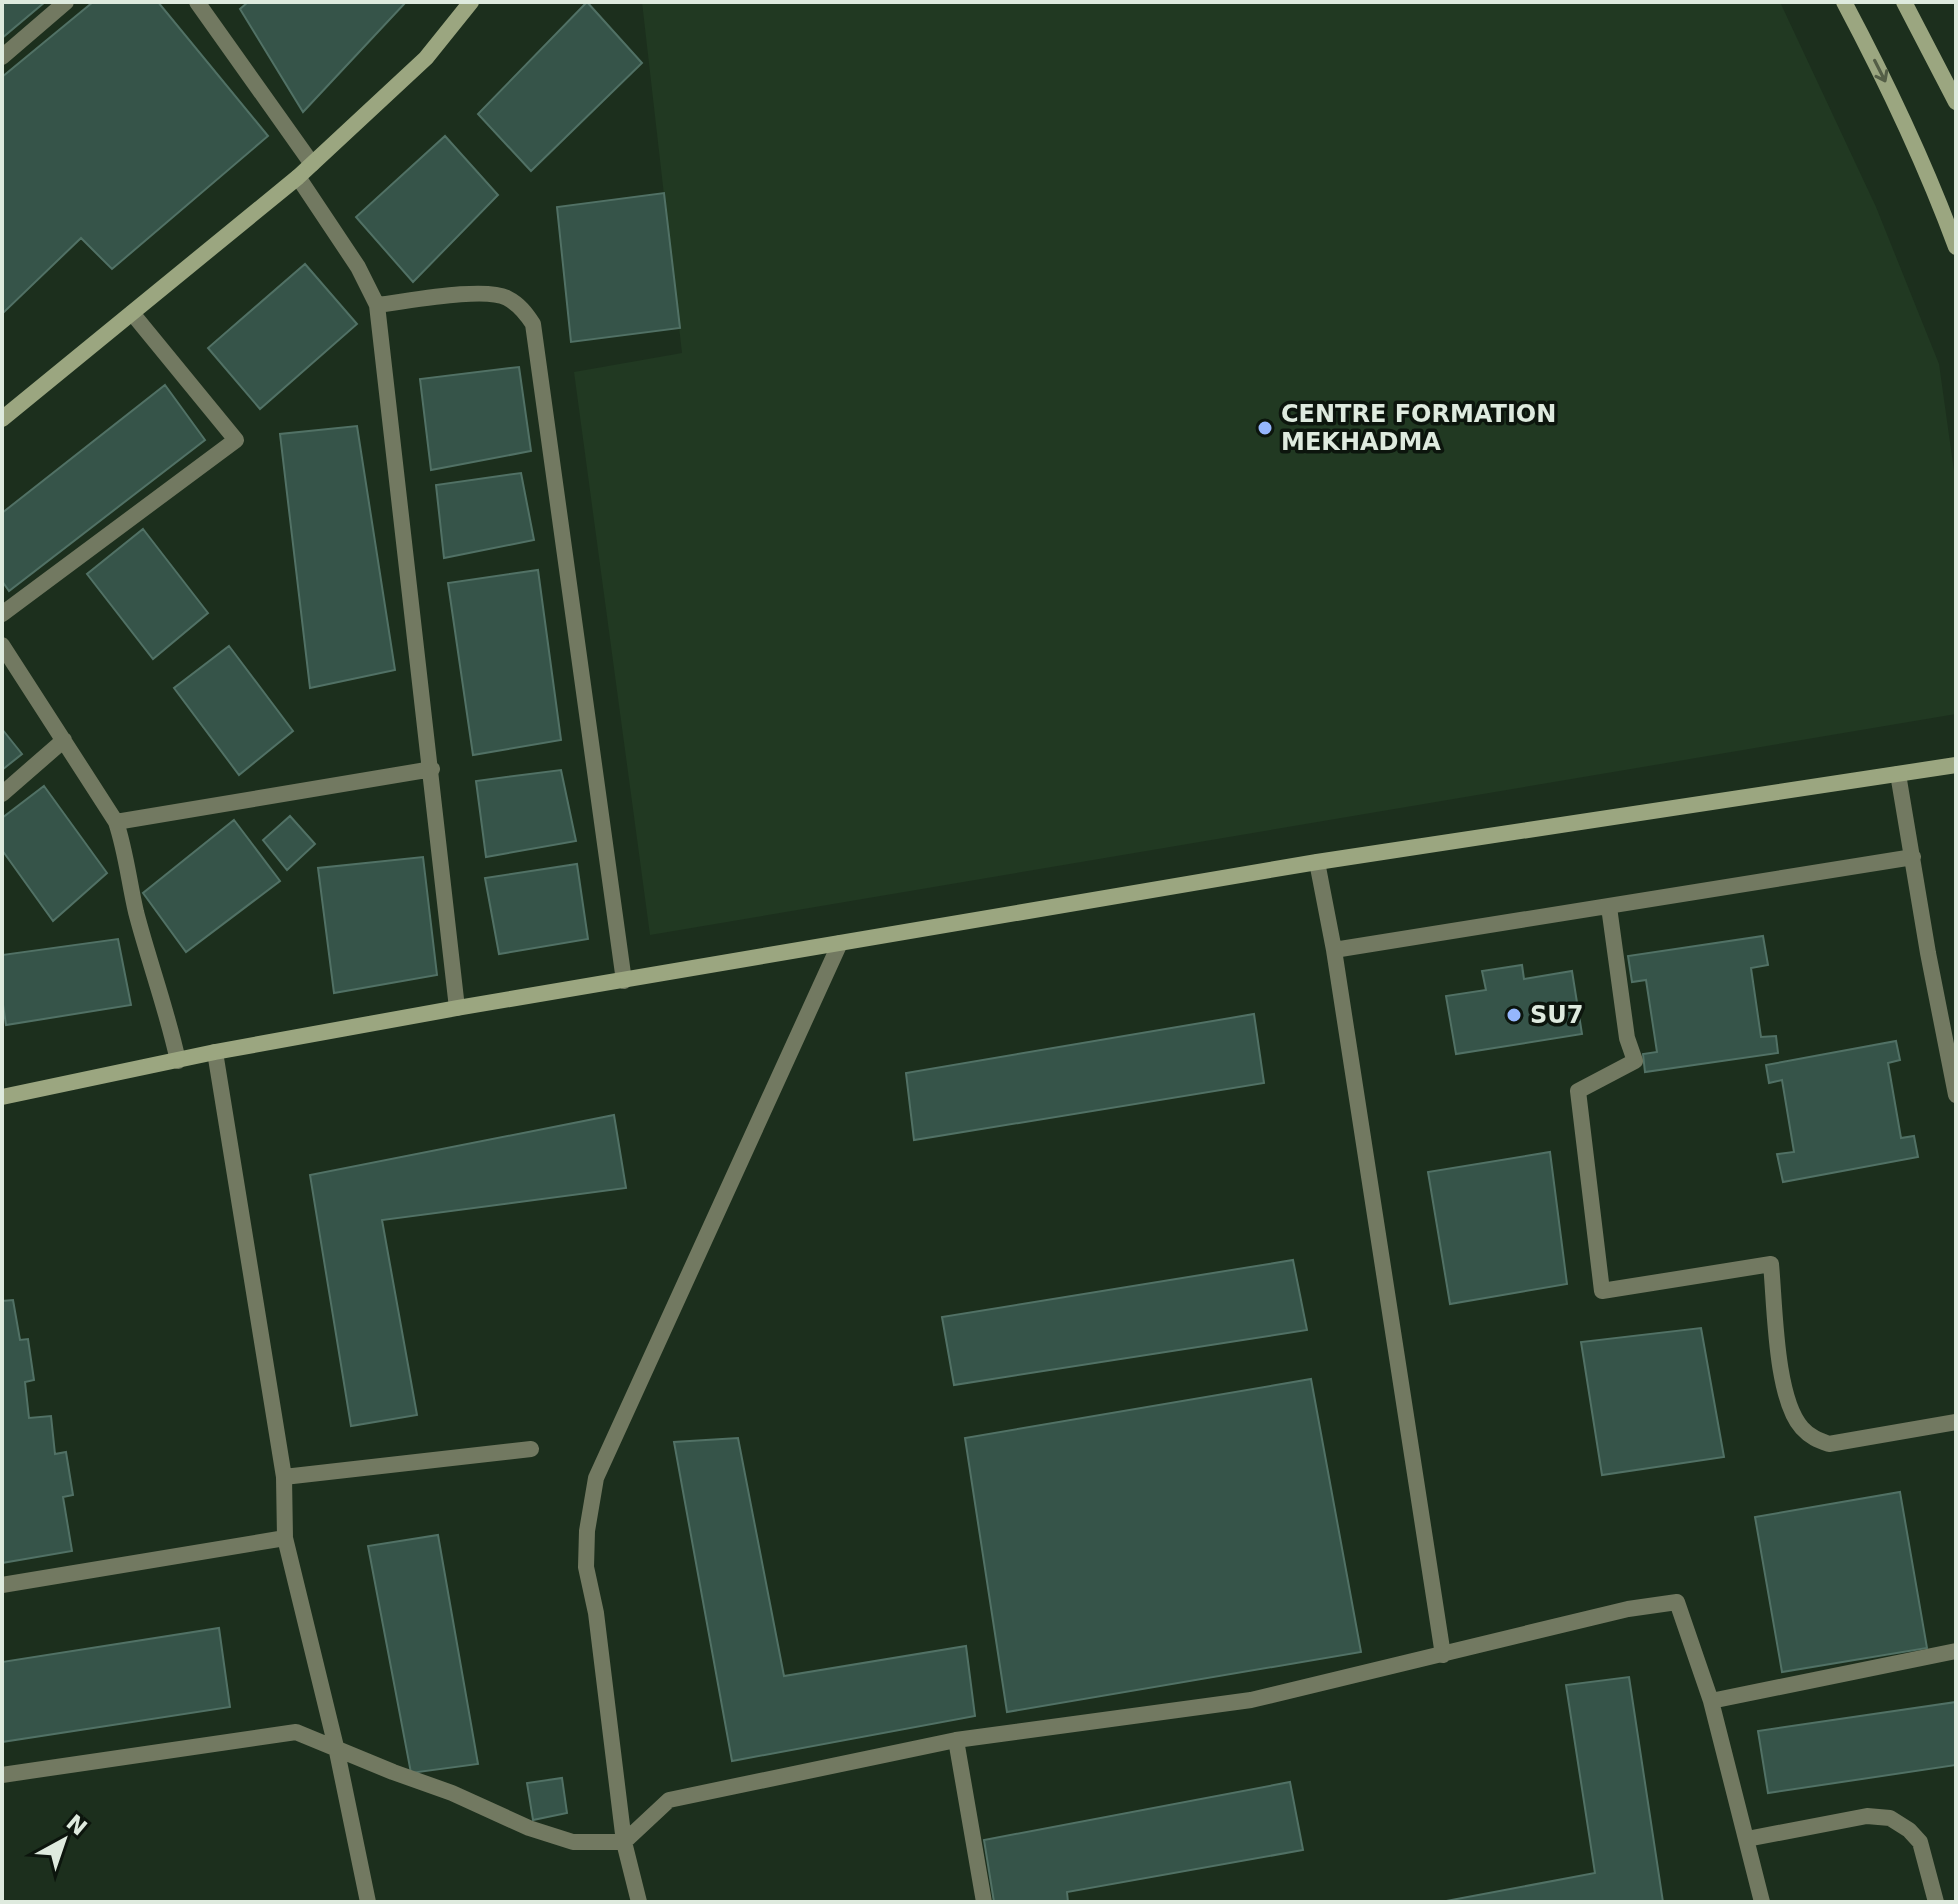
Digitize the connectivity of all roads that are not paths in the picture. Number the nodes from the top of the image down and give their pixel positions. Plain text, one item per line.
1 (66, 2) edge
2 (471, 2) edge
3 (1844, 2) edge
4 (1904, 2) edge
5 (206, 6) edge
6 (2, 57) edge
7 (1956, 102) edge
8 (312, 164) junction
9 (298, 177) junction
10 (1950, 214) edge
11 (1956, 247) edge
12 (377, 305) junction
13 (132, 313) junction
14 (2, 419) edge
15 (2, 614) edge
16 (2, 645) edge
17 (64, 740) junction
18 (1956, 765) edge
19 (432, 769) junction
20 (1898, 774) junction
21 (2, 794) edge
22 (116, 822) junction
23 (1913, 857) junction
24 (1317, 862) junction
25 (1609, 907) junction
26 (840, 943) junction
27 (1334, 950) junction
28 (624, 981) junction
29 (457, 1008) junction
30 (215, 1052) junction
31 (178, 1061) junction
32 (1956, 1095) edge
33 (2, 1097) edge
34 (1956, 1422) edge
35 (531, 1449) dead end
36 (284, 1477) junction
37 (285, 1538) junction
38 (2, 1585) edge
39 (1956, 1651) edge
40 (1443, 1655) junction
41 (1711, 1701) junction
42 (956, 1740) junction
43 (336, 1747) junction
44 (2, 1775) edge
45 (1747, 1839) junction
46 (624, 1842) junction
47 (368, 1902) edge
48 (639, 1902) edge
49 (984, 1902) edge
50 (1762, 1902) edge
51 (1936, 1902) edge

1 - 6 street
2 - 8 main road
3 -> 10 main road
4 - 7 main road
5 - 8 street
8 - 9 main road
9 - 12 street
9 - 13 main road
10 - 11 main road
12 - 19 street
12 - 28 street
13 - 14 main road
13 - 15 street
16 - 17 street
17 - 21 street
17 - 22 street
18 - 20 main road
19 - 22 street
19 - 29 street
20 - 23 street
20 - 24 main road
22 - 31 street
23 - 25 street
23 - 32 street
24 - 26 main road
24 - 27 street
25 - 27 street
25 - 34 street
26 - 28 main road
26 - 46 street
27 - 40 street
28 - 29 main road
29 - 30 main road
30 - 31 main road
30 - 36 street
31 - 33 main road
35 - 36 street
36 - 37 street
37 - 38 street
37 - 43 street
39 - 41 street
40 - 41 street
40 - 42 street
41 - 45 street
42 - 46 street
42 - 49 street
43 - 44 street
43 - 46 street
43 - 47 street
45 - 50 street
45 - 51 street
46 - 48 street

